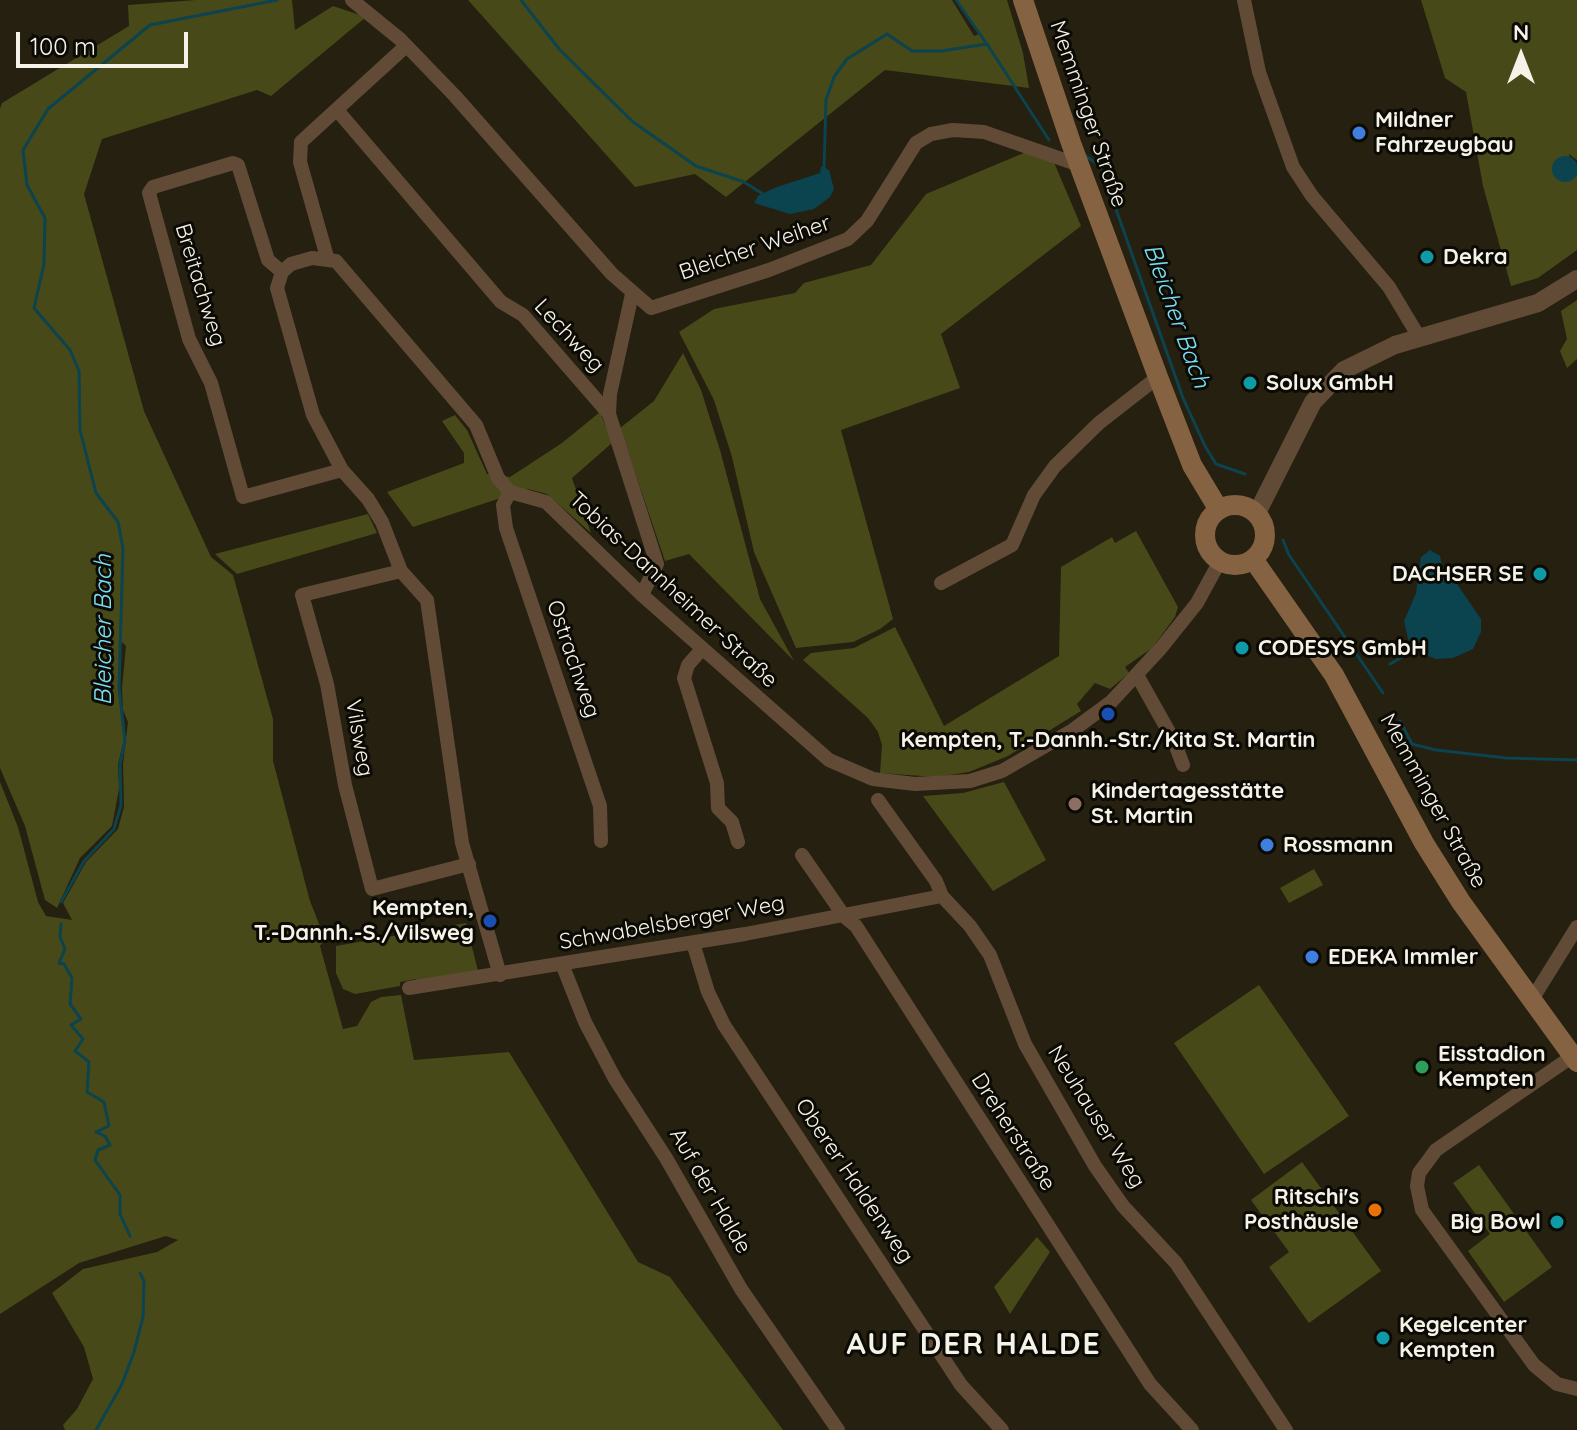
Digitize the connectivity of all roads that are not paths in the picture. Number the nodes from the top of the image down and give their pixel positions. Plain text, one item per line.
1 (352, 0) edge
2 (1023, 0) edge
3 (1244, 0) edge
4 (406, 46) junction
5 (337, 110) junction
6 (1079, 165) junction
7 (327, 257) junction
8 (282, 272) junction
9 (1577, 279) edge
10 (632, 294) junction
11 (1419, 337) junction
12 (1158, 377) junction
13 (609, 414) junction
14 (342, 470) junction
15 (510, 492) junction
16 (1219, 510) junction
17 (1257, 513) junction
18 (1253, 559) junction
19 (1220, 561) junction
20 (401, 571) junction
21 (941, 583) dead end
22 (642, 595) junction
23 (702, 649) junction
24 (1137, 675) junction
25 (1183, 765) dead end
26 (878, 800) dead end
27 (601, 841) dead end
28 (738, 842) dead end
29 (802, 855) dead end
30 (469, 864) junction
31 (942, 896) junction
32 (844, 916) junction
33 (1577, 927) edge
34 (693, 943) junction
35 (562, 964) junction
36 (500, 975) junction
37 (409, 988) dead end
38 (1531, 1001) junction
39 (1575, 1059) edge
40 (1577, 1389) edge
41 (838, 1430) edge
42 (1002, 1430) edge
43 (1192, 1430) edge
44 (1286, 1430) edge

1 - 4 street
2 - 6 main road, Memminger Straße
3 - 11 street
4 - 5 street
4 - 10 street
5 - 7 street
5 - 13 street, Lechweg
6 - 10 street, Bleicher Weiher
6 - 12 main road, Memminger Straße
7 - 8 street
7 - 15 street
8 - 14 street
8 - 14 street, Breitachweg
9 - 11 street
10 - 13 street
11 - 17 street
12 - 16 main road, Memminger Straße
12 - 21 street
13 - 22 street, Lechweg
14 - 20 street
15 - 22 street, Tobias-Dannheimer-Straße
15 - 27 street, Ostrachweg
16 - 17 main road
16 - 19 main road
17 - 18 main road
18 - 19 main road
18 - 38 main road, Memminger Straße
19 - 24 street, Tobias-Dannheimer-Straße
20 - 30 street
20 - 30 street, Vilsweg
22 - 23 street, Tobias-Dannheimer-Straße
23 - 24 street, Tobias-Dannheimer-Straße
23 - 28 street
24 - 25 street
26 - 31 street
29 - 32 street, Dreherstraße
30 - 36 street
31 - 32 street, Schwabelsberger Weg
31 - 44 street, Neuhauser Weg
32 - 34 street, Schwabelsberger Weg
32 - 43 street, Dreherstraße
33 - 38 street
34 - 35 street, Schwabelsberger Weg
34 - 42 street, Oberer Haldenweg
35 - 36 street, Schwabelsberger Weg
35 - 41 street, Auf der Halde
36 - 37 street, Schwabelsberger Weg
38 - 39 main road, Memminger Straße
39 - 40 street

